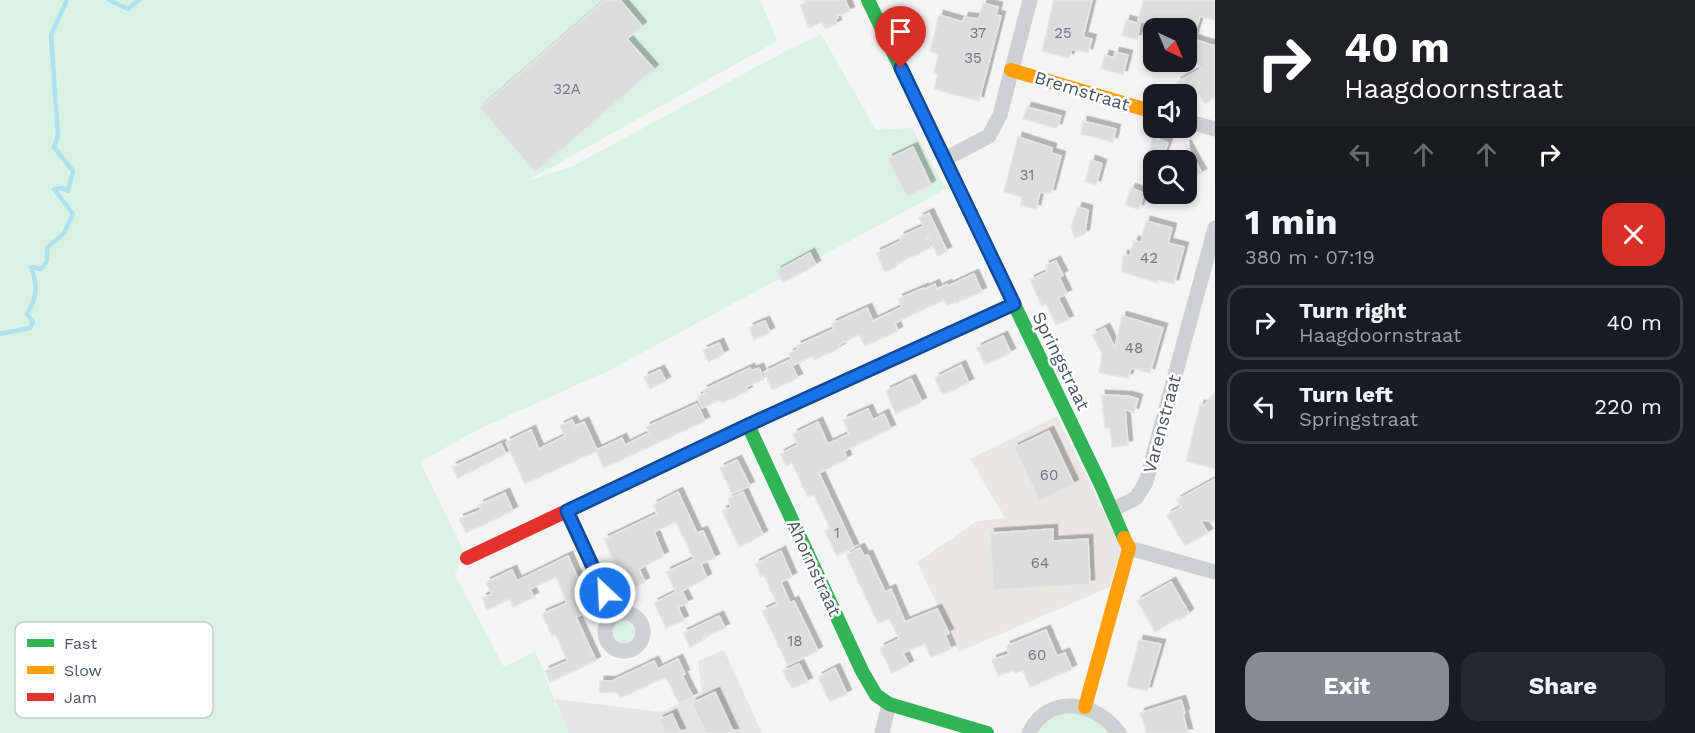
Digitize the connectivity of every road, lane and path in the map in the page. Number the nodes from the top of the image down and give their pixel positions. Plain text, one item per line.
1 (868, 0) edge
2 (1030, 0) edge
3 (1011, 70) junction
4 (1143, 109) edge
5 (1197, 125) edge
6 (1215, 129) edge
7 (945, 159) junction
8 (1215, 228) edge
9 (1014, 304) junction
10 (748, 425) junction
11 (1112, 510) junction
12 (567, 511) junction
13 (1129, 548) junction
14 (467, 558) dead end
15 (1215, 572) edge
16 (615, 614) dead end
17 (889, 704) junction
18 (1085, 707) junction
19 (882, 733) edge
20 (987, 733) edge
21 (1029, 733) edge
22 (1119, 733) edge

1 - 7 street, Springstraat
2 - 3 street
3 - 4 street, Bremstraat
3 - 7 street
5 - 6 street
7 - 9 street, Springstraat
8 - 11 street, Varenstraat
9 - 10 street
9 - 11 street, Springstraat
10 - 12 street
10 - 17 street, Ahornstraat
11 - 13 street
12 - 14 street
12 - 16 street
13 - 15 street
13 - 18 street
17 - 19 street
17 - 20 street
18 - 21 street
18 - 22 street

